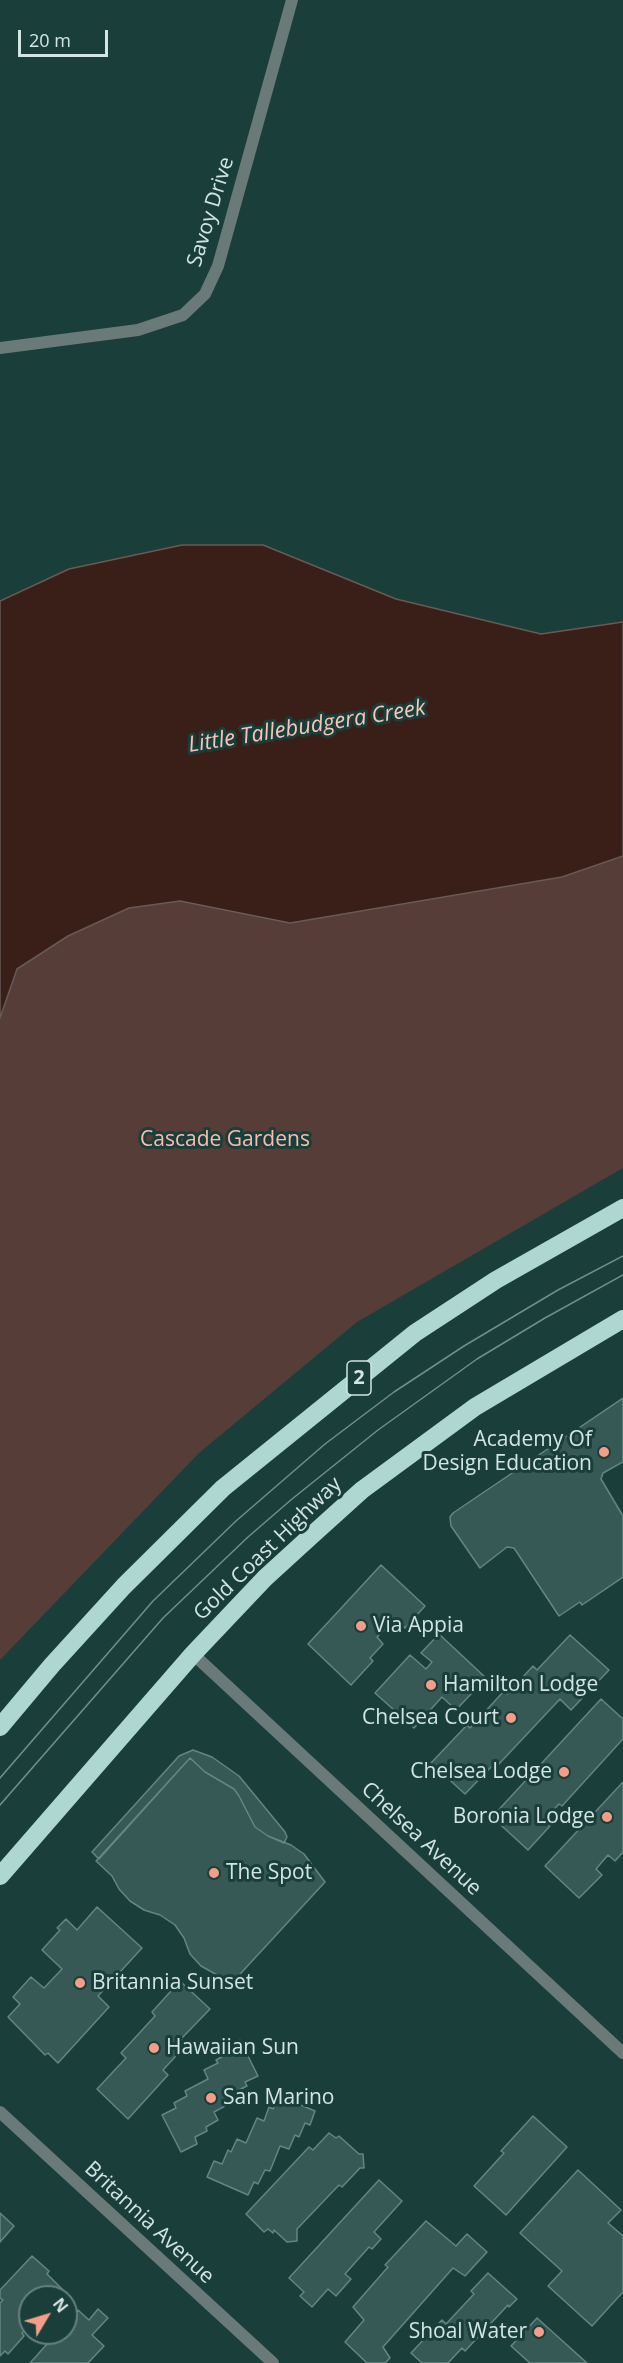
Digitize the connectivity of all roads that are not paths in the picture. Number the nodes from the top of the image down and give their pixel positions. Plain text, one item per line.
1 (292, 0) edge
2 (0, 348) edge
3 (623, 1208) edge
4 (623, 1319) edge
5 (193, 1654) junction
6 (0, 1727) edge
7 (0, 1876) edge
8 (623, 2053) edge
9 (0, 2112) edge
10 (273, 2363) edge

1 - 2 street, Savoy Drive
3 - 6 highway, 2
4 - 5 highway, Gold Coast Highway
5 - 7 highway, Gold Coast Highway
5 - 8 street, Chelsea Avenue
9 - 10 street, Britannia Avenue

